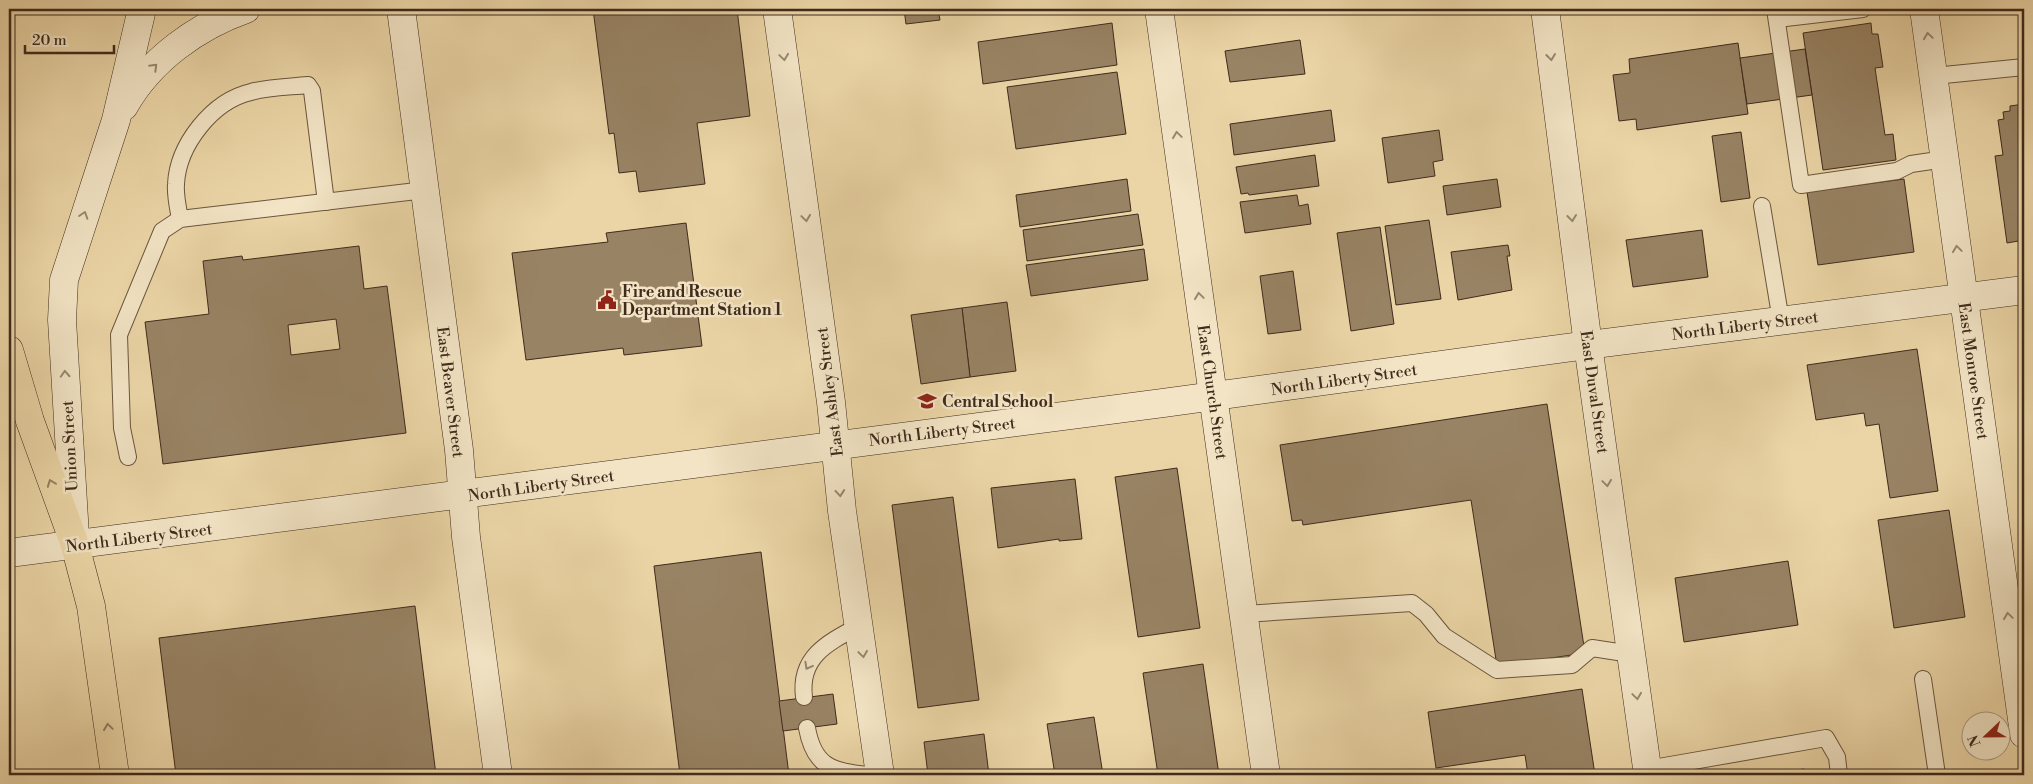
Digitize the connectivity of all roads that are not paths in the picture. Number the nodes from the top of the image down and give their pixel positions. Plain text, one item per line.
1 (142, 9) edge
2 (246, 9) edge
3 (401, 9) edge
4 (777, 9) edge
5 (1159, 9) edge
6 (1545, 9) edge
7 (1863, 9) edge
8 (1924, 9) edge
9 (1836, 10) edge
10 (1776, 14) edge
11 (2024, 67) edge
12 (1934, 76) junction
13 (116, 120) junction
14 (1945, 159) junction
15 (425, 190) junction
16 (326, 202) junction
17 (1762, 206) dead end
18 (180, 219) junction
19 (2024, 290) edge
20 (1964, 297) junction
21 (1780, 321) junction
22 (1588, 345) junction
23 (9, 350) edge
24 (1213, 396) junction
25 (836, 445) junction
26 (128, 457) dead end
27 (462, 496) junction
28 (75, 545) junction
29 (9, 553) edge
30 (1244, 614) junction
31 (858, 626) junction
32 (1631, 654) junction
33 (1923, 679) dead end
34 (804, 697) dead end
35 (807, 728) dead end
36 (2024, 734) edge
37 (1647, 772) edge
38 (115, 775) edge
39 (498, 775) edge
40 (868, 775) edge
41 (880, 775) edge
42 (1266, 775) edge
43 (1839, 775) edge
44 (1937, 775) edge

1 - 13 street, Union Street
13 -> 2 street, Union Street
3 - 15 street, East Beaver Street
4 -> 25 street, East Ashley Street
24 -> 5 street, East Church Street
6 -> 22 street, East Duval Street
7 - 9 lane
12 -> 8 street, East Monroe Street
9 - 10 lane
10 - 14 lane
11 - 12 lane
12 - 14 street, East Monroe Street
28 -> 13 street, Union Street
20 -> 14 street, East Monroe Street
15 - 16 lane
15 - 27 street, East Beaver Street
16 - 18 lane
16 - 18 lane
17 - 21 lane
18 - 26 lane
19 - 20 street, North Liberty Street
20 - 21 street, North Liberty Street
36 -> 20 street, East Monroe Street
21 - 22 street, North Liberty Street
22 - 24 street, North Liberty Street
22 -> 32 street, East Duval Street
28 -> 23 main road
24 - 25 street, North Liberty Street
24 - 30 street, East Church Street
25 - 27 street, North Liberty Street
25 -> 31 street, East Ashley Street
27 - 28 street, North Liberty Street
27 - 39 street, East Beaver Street
28 - 29 street, North Liberty Street
38 -> 28 main road, Union Street
30 - 32 lane
30 - 42 street, East Church Street
31 -> 34 lane
31 -> 41 street, East Ashley Street
32 -> 37 street, East Duval Street
33 - 44 lane
35 - 40 lane
37 - 43 lane

